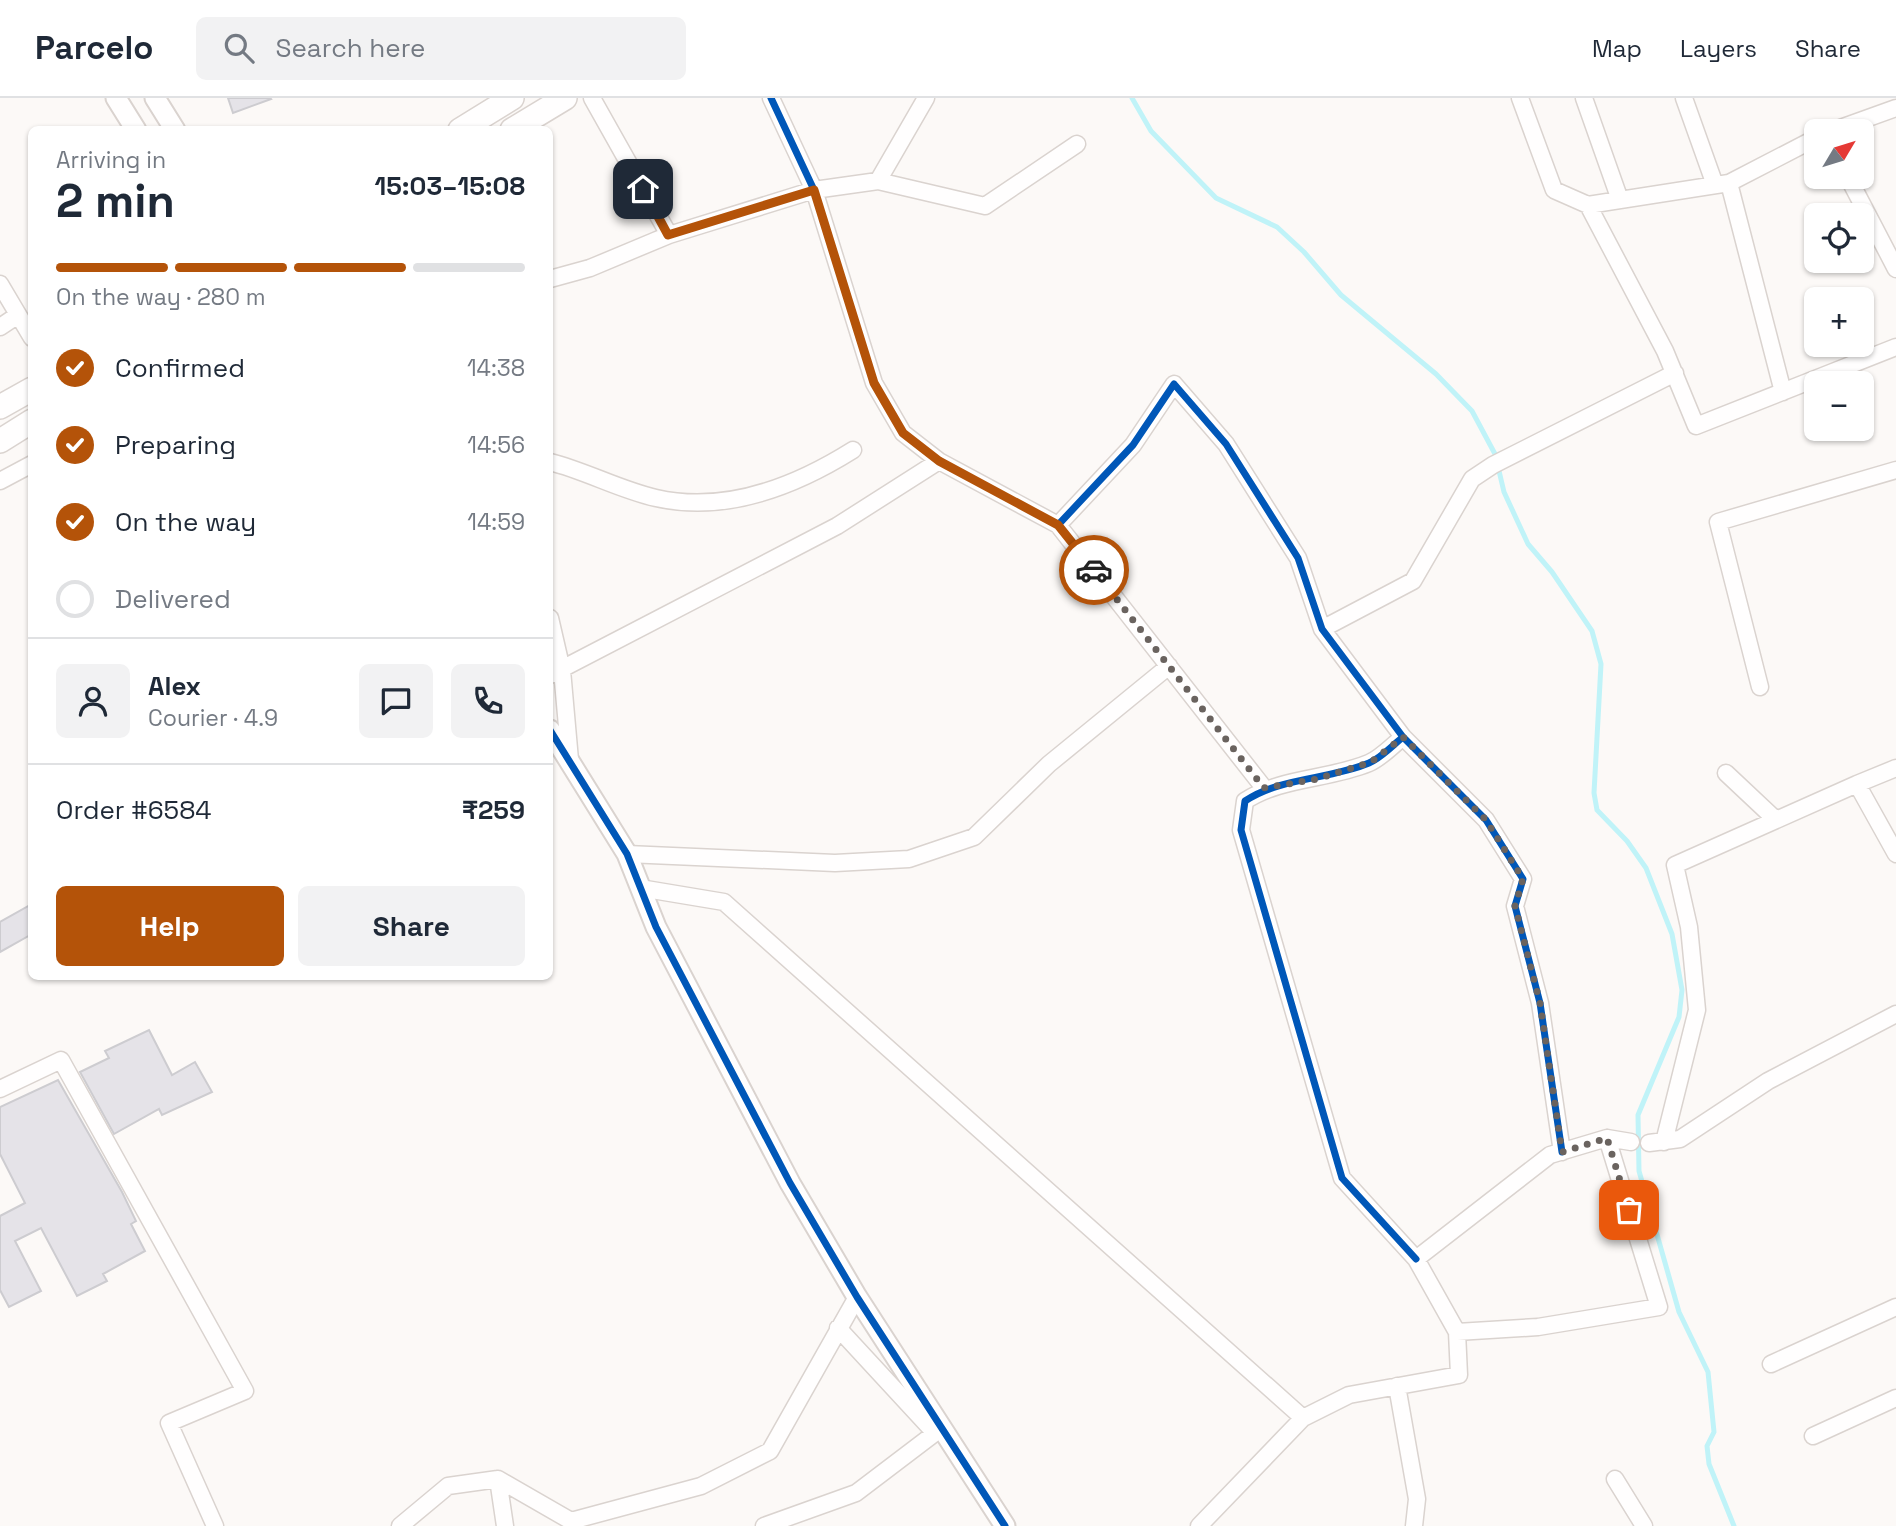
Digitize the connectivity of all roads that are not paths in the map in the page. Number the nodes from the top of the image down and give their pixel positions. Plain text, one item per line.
1 (116, 98) edge
2 (155, 98) edge
3 (512, 98) edge
4 (565, 98) edge
5 (592, 98) edge
6 (771, 98) edge
7 (926, 98) edge
8 (1520, 98) edge
9 (1584, 98) edge
10 (1684, 98) edge
11 (1896, 108) edge
12 (1865, 119) edge
13 (134, 126) edge
14 (172, 126) edge
15 (466, 126) edge
16 (519, 126) edge
17 (1077, 144) dead end
18 (1804, 144) edge
19 (878, 181) junction
20 (1722, 184) junction
21 (1854, 189) edge
22 (814, 190) junction
23 (1620, 200) junction
24 (1588, 205) junction
25 (668, 235) junction
26 (1896, 269) edge
27 (553, 278) edge
28 (0, 284) edge
29 (18, 315) junction
30 (0, 327) edge
31 (28, 331) edge
32 (1896, 347) edge
33 (1675, 373) junction
34 (28, 391) edge
35 (1783, 392) junction
36 (0, 407) edge
37 (28, 424) edge
38 (0, 441) edge
39 (853, 450) dead end
40 (939, 461) junction
41 (553, 463) edge
42 (28, 466) edge
43 (1896, 470) edge
44 (0, 481) edge
45 (1058, 525) junction
46 (1322, 629) junction
47 (553, 646) edge
48 (1169, 666) junction
49 (556, 673) edge
50 (1760, 687) dead end
51 (553, 735) edge
52 (1403, 737) junction
53 (570, 761) junction
54 (1896, 768) edge
55 (1726, 773) dead end
56 (1857, 784) junction
57 (1264, 788) junction
58 (1776, 820) junction
59 (627, 854) junction
60 (1896, 854) edge
61 (640, 888) junction
62 (1896, 1014) edge
63 (0, 1089) edge
64 (1607, 1138) junction
65 (1631, 1142) dead end
66 (1562, 1152) junction
67 (1416, 1259) junction
68 (857, 1297) junction
69 (1896, 1307) edge
70 (838, 1328) junction
71 (1457, 1332) junction
72 (1771, 1364) dead end
73 (1397, 1387) junction
74 (1896, 1398) edge
75 (1303, 1418) junction
76 (1812, 1436) dead end
77 (498, 1479) junction
78 (1615, 1479) dead end
79 (215, 1526) edge
80 (400, 1526) edge
81 (505, 1526) edge
82 (764, 1526) edge
83 (1005, 1526) edge
84 (1199, 1526) edge
85 (1414, 1526) edge
86 (1644, 1526) edge

1 - 13 street
2 - 14 street
3 - 15 main road
4 - 16 main road
5 - 25 street
6 - 22 street
7 - 19 street
8 - 24 street
9 - 23 street
10 - 20 street
11 - 12 street
17 - 19 street
18 - 20 street
19 - 22 street
20 - 23 street
20 - 35 street
21 - 26 street
22 - 25 street
22 - 40 street
23 - 24 street
24 - 33 street
25 - 27 street
28 - 29 street
29 - 30 street
29 - 31 street
32 - 35 street
33 - 35 street
33 - 46 street
34 - 36 main road
37 - 38 main road
39 - 41 street
40 - 45 street
40 - 49 street
42 - 44 street
43 - 50 street
45 - 46 street
45 - 48 street
46 - 52 street
47 - 49 street
48 - 57 street
48 - 59 street
49 - 53 street
51 - 53 street
52 - 57 street
52 - 66 street
53 - 59 street
54 - 56 street
55 - 58 street
56 - 58 street
56 - 60 street
57 - 67 street
58 - 62 street
59 - 61 street
61 - 68 street
61 - 75 street
63 - 79 street
64 - 65 street
64 - 66 street
64 - 71 street
66 - 67 street
67 - 71 street
68 - 70 street
68 - 83 street
69 - 72 street
70 - 77 street
70 - 82 street
71 - 73 street
73 - 75 street
73 - 85 street
74 - 76 street
75 - 84 street
77 - 80 street
77 - 81 street
78 - 86 street

